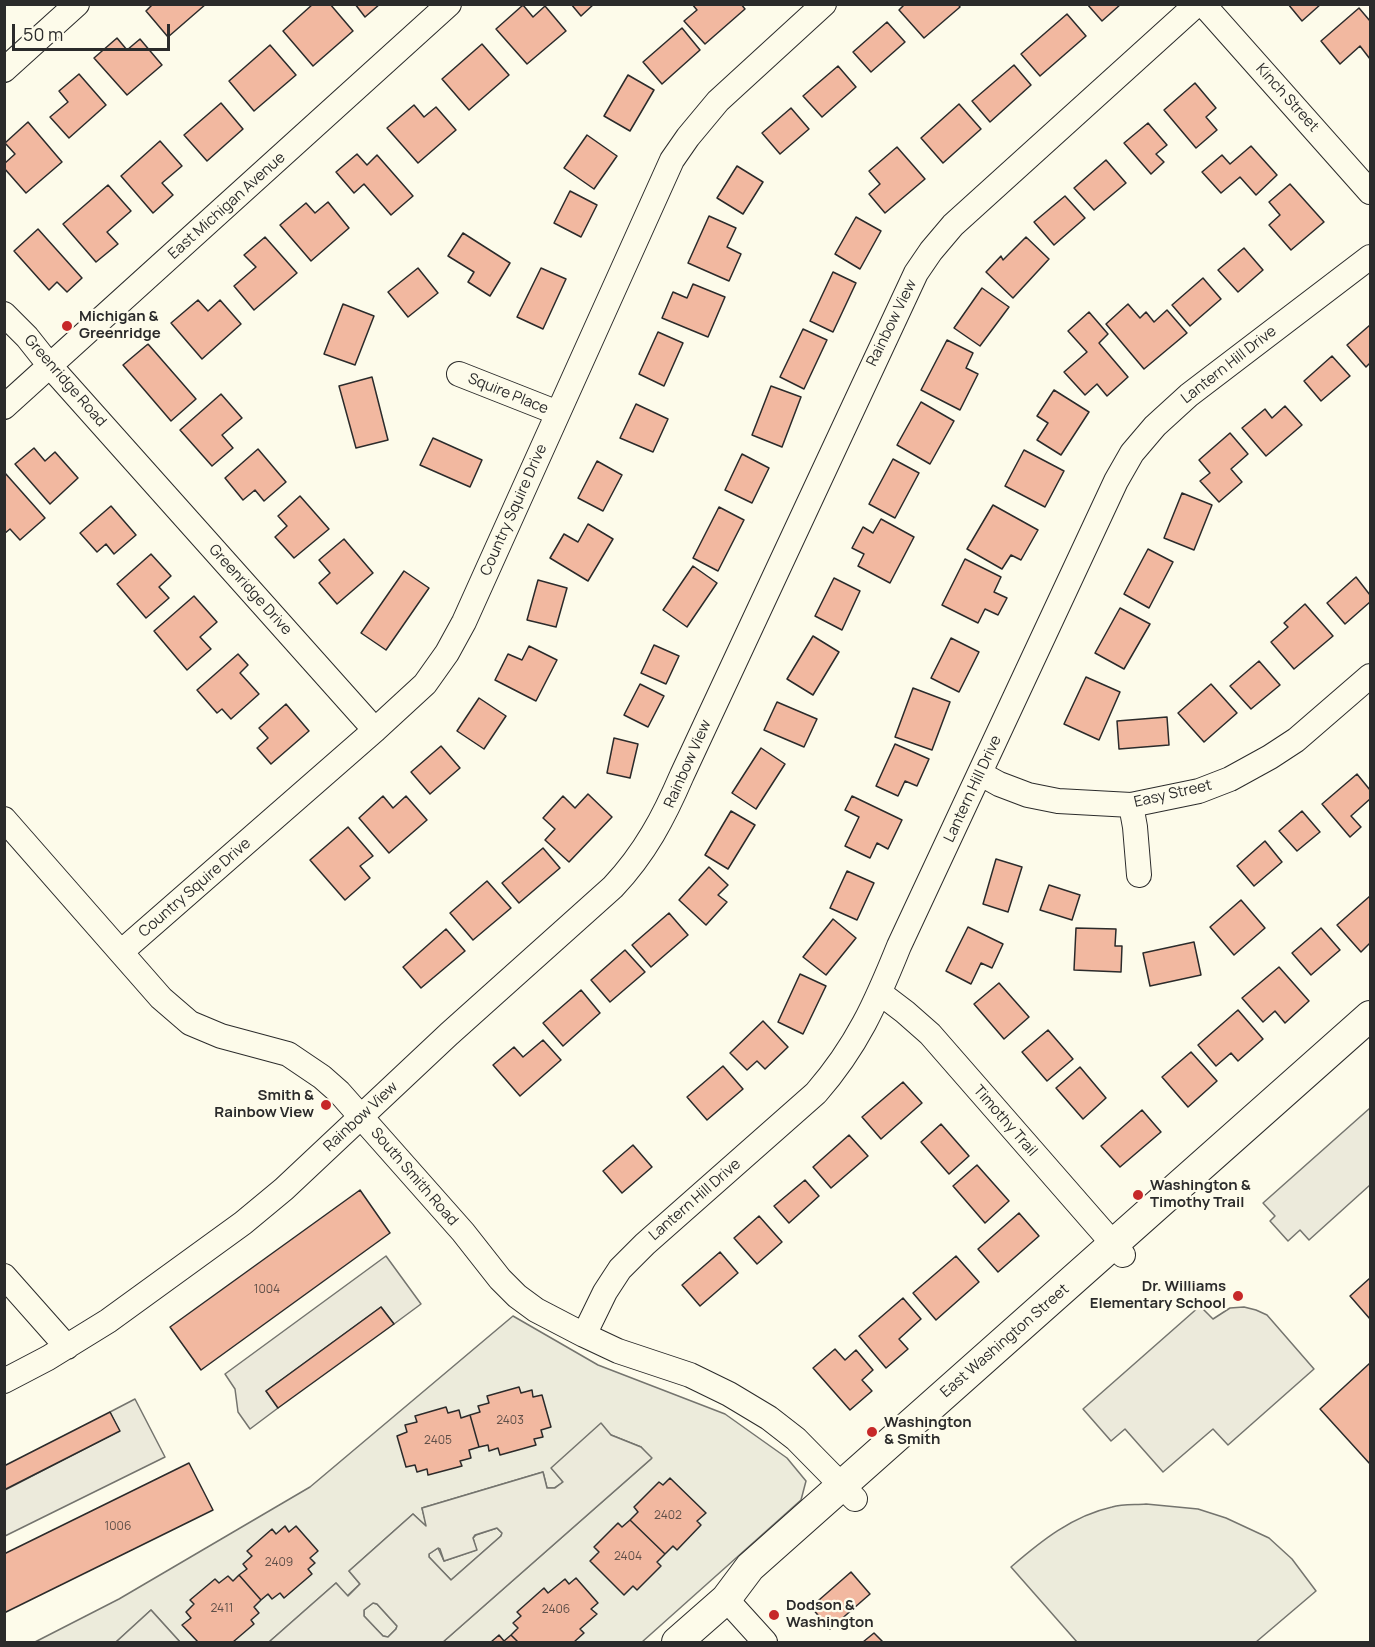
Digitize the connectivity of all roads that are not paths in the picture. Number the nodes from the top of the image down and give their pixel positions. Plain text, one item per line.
1 (77, 4) edge
2 (449, 4) edge
3 (824, 4) edge
4 (1197, 4) edge
5 (1203, 4) edge
6 (4, 70) edge
7 (1371, 192) edge
8 (1371, 257) edge
9 (4, 314) edge
10 (50, 366) junction
11 (459, 374) dead end
12 (4, 406) edge
13 (558, 413) junction
14 (124, 450) joint
15 (1371, 676) edge
16 (375, 730) junction
17 (981, 774) junction
18 (1131, 805) junction
19 (4, 819) edge
20 (1139, 875) dead end
21 (121, 952) junction
22 (880, 993) junction
23 (1371, 1016) edge
24 (1371, 1034) edge
25 (361, 1116) junction
26 (1118, 1250) junction
27 (4, 1276) edge
28 (584, 1335) junction
29 (67, 1347) junction
30 (4, 1382) edge
31 (848, 1492) junction
32 (726, 1599) junction
33 (677, 1642) edge
34 (765, 1642) edge

1 - 6 street
2 - 10 street, East Michigan Avenue
3 - 13 street, Country Squire Drive
4 - 25 street, Rainbow View
5 - 7 street, Kinch Street
8 - 17 street, Lantern Hill Drive
9 - 10 street, Greenridge Road
10 - 12 street, East Michigan Avenue
10 - 14 street, Greenridge Road
11 - 13 street, Squire Place
13 - 16 street, Country Squire Drive
14 - 16 street, Greenridge Drive
15 - 18 street, Easy Street
16 - 21 street, Country Squire Drive
17 - 18 street, Easy Street
17 - 22 street, Lantern Hill Drive
18 - 20 street
19 - 21 street, South Smith Road
21 - 25 street, South Smith Road
22 - 26 street, Timothy Trail
22 - 28 street, Lantern Hill Drive
23 - 26 main road, East Washington Street
24 - 26 main road, East Washington Street
25 - 28 street, South Smith Road
25 - 29 street, Rainbow View
26 - 31 main road, East Washington Street
27 - 29 street
28 - 31 street, South Smith Road
29 - 30 street, Rainbow View
31 - 32 main road, East Washington Street
32 - 33 main road, East Washington Street
32 - 34 street

